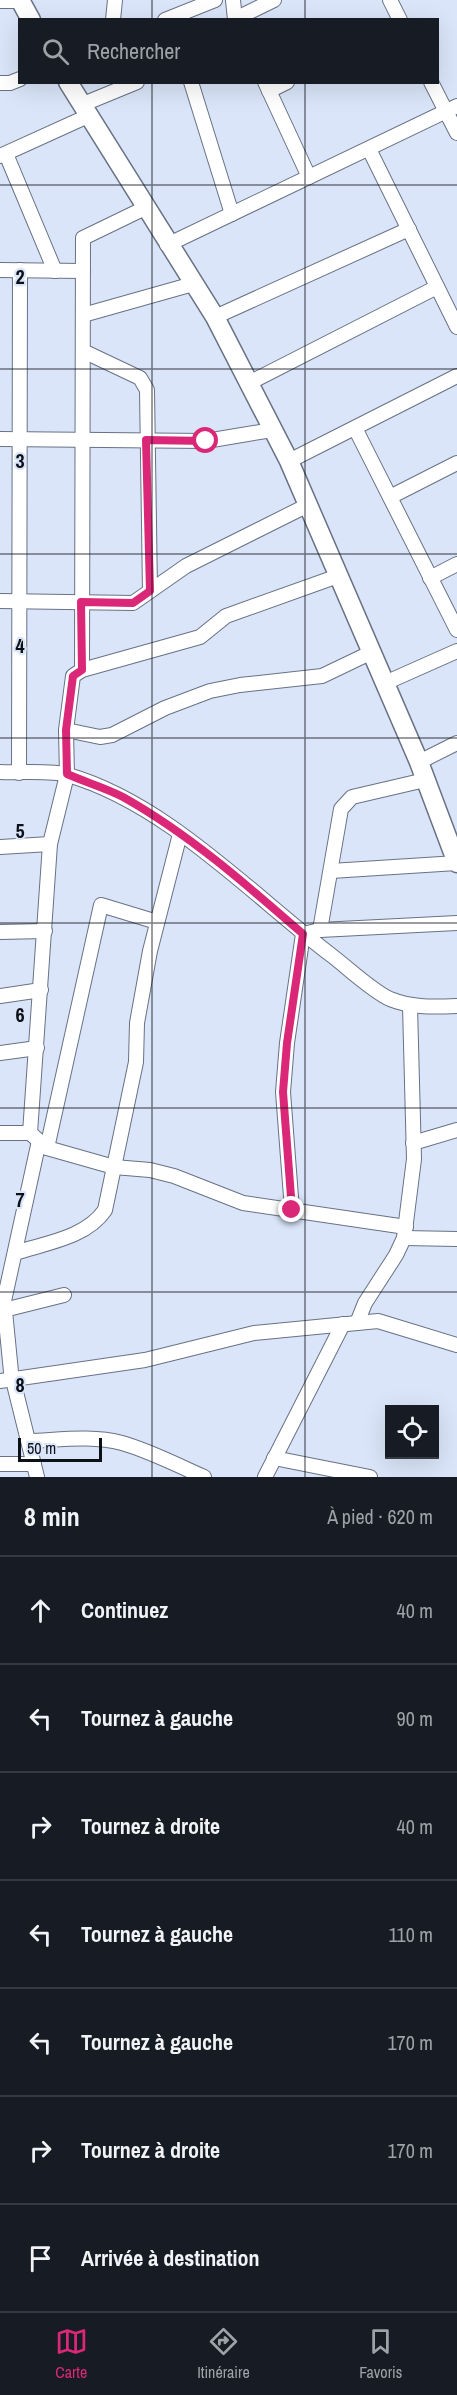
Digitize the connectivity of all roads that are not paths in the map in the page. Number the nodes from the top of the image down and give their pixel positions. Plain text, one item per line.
1 (20, 0) edge
2 (115, 0) edge
3 (216, 0) edge
4 (233, 0) edge
5 (274, 0) edge
6 (390, 0) edge
7 (0, 1) edge
8 (30, 18) edge
9 (113, 18) edge
10 (170, 18) edge
11 (235, 18) edge
12 (237, 18) edge
13 (399, 18) edge
14 (18, 80) edge
15 (0, 83) edge
16 (69, 84) edge
17 (131, 84) edge
18 (192, 84) edge
19 (433, 84) edge
20 (267, 87) edge
21 (452, 109) edge
22 (85, 111) junction
23 (457, 134) edge
24 (369, 148) junction
25 (3, 155) edge
26 (309, 177) junction
27 (145, 208) junction
28 (232, 214) junction
29 (409, 229) junction
30 (167, 245) junction
31 (0, 270) edge
32 (20, 270) junction
33 (55, 271) junction
34 (83, 271) junction
35 (193, 284) junction
36 (437, 287) junction
37 (83, 315) junction
38 (215, 317) junction
39 (457, 327) edge
40 (83, 351) junction
41 (457, 376) edge
42 (249, 383) junction
43 (355, 428) junction
44 (272, 430) junction
45 (0, 439) edge
46 (20, 439) junction
47 (82, 440) junction
48 (146, 440) junction
49 (289, 461) junction
50 (457, 463) edge
51 (390, 497) junction
52 (308, 505) junction
53 (457, 564) edge
54 (338, 576) junction
55 (430, 578) junction
56 (150, 591) junction
57 (0, 601) edge
58 (20, 602) junction
59 (81, 602) junction
60 (457, 630) edge
61 (457, 651) edge
62 (370, 653) junction
63 (82, 670) junction
64 (385, 683) junction
65 (66, 730) junction
66 (457, 743) edge
67 (419, 762) junction
68 (0, 772) edge
69 (19, 773) junction
70 (67, 774) junction
71 (425, 780) junction
72 (180, 834) junction
73 (50, 844) junction
74 (0, 847) edge
75 (457, 863) edge
76 (331, 871) junction
77 (157, 922) junction
78 (457, 923) edge
79 (45, 930) junction
80 (320, 930) junction
81 (0, 932) edge
82 (303, 934) junction
83 (41, 990) junction
84 (0, 996) edge
85 (410, 1006) junction
86 (457, 1006) edge
87 (37, 1048) junction
88 (0, 1053) edge
89 (457, 1131) edge
90 (0, 1133) edge
91 (39, 1141) junction
92 (413, 1143) junction
93 (114, 1167) junction
94 (292, 1210) junction
95 (405, 1232) junction
96 (457, 1239) edge
97 (15, 1253) junction
98 (64, 1295) dead end
99 (3, 1310) edge
100 (350, 1323) junction
101 (457, 1345) edge
102 (7, 1381) edge
103 (28, 1441) junction
104 (274, 1458) junction
105 (0, 1464) edge
106 (36, 1471) edge
107 (204, 1477) edge
108 (265, 1477) edge
109 (370, 1477) edge

1 - 7 street
1 - 8 main road
2 - 9 street
3 - 10 street
4 - 11 street
5 - 12 street
6 - 13 street
14 - 15 street
16 - 22 main road
17 - 22 street
18 - 28 street
19 - 21 street
20 - 26 street
21 - 23 street
21 - 24 street
22 - 25 street
22 - 27 main road
24 - 26 street
24 - 29 street
25 - 33 street
26 - 28 street
27 - 30 main road
27 - 34 street
28 - 30 street
29 - 36 street
29 - 38 street
30 - 35 main road
31 - 32 street
32 - 33 street
32 - 46 street
33 - 34 street
34 - 37 street
35 - 37 street
35 - 38 main road
36 - 39 street
36 - 42 street
37 - 40 street
38 - 42 main road
40 - 47 street
40 - 48 street
41 - 43 street
42 - 44 main road
43 - 49 street
43 - 51 street
44 - 48 street
44 - 49 main road
45 - 46 street
46 - 47 street
46 - 58 street
47 - 48 street
47 - 59 street
48 - 56 street
49 - 52 main road
50 - 51 street
51 - 55 street
52 - 54 main road
52 - 56 street
53 - 55 street
54 - 62 main road
54 - 63 street
55 - 60 street
56 - 59 street
57 - 58 street
58 - 59 street
58 - 69 street
59 - 63 street
61 - 64 street
62 - 64 main road
62 - 65 street
63 - 65 street
64 - 67 main road
65 - 70 street
66 - 67 street
67 - 71 main road
68 - 69 street
69 - 70 street
70 - 72 street
70 - 73 street
71 - 75 main road
71 - 76 street
72 - 77 street
72 - 82 street
73 - 74 street
73 - 79 street
75 - 76 street
76 - 80 street
77 - 91 street
77 - 93 street
78 - 80 street
79 - 81 street
79 - 83 street
80 - 82 street
82 - 85 street
82 - 94 street
83 - 84 street
83 - 87 street
85 - 86 street
85 - 92 street
87 - 88 street
87 - 91 street
89 - 92 street
90 - 91 street
91 - 93 street
91 - 97 street
92 - 95 street
93 - 94 street
93 - 97 street
94 - 95 street
95 - 96 street
95 - 100 street
97 - 99 street
98 - 99 street
99 - 102 street
100 - 101 street
100 - 102 street
100 - 104 street
102 - 103 street
103 - 106 street
103 - 107 street
104 - 108 street
104 - 109 street
105 - 106 street

